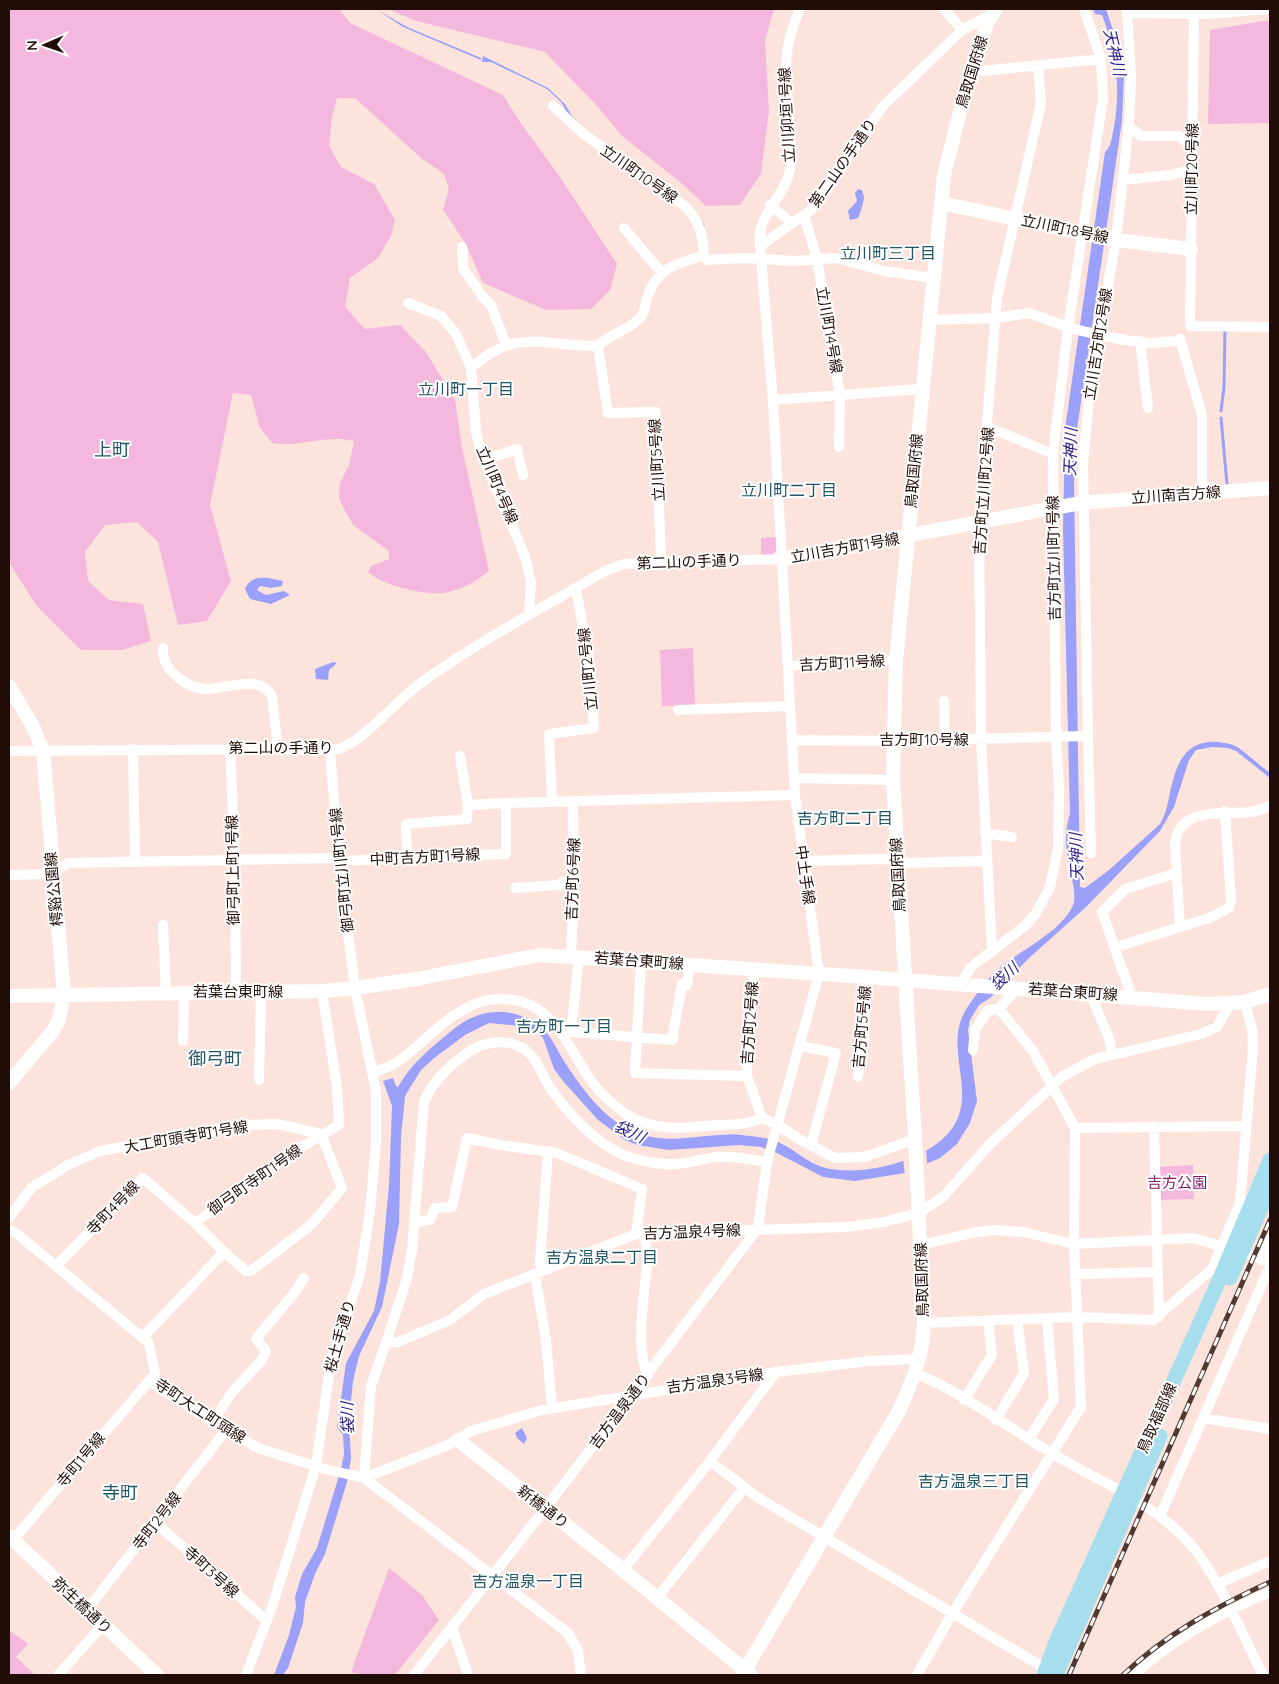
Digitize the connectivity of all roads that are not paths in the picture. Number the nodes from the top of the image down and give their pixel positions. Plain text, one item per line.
1 (800, 9) edge
2 (944, 9) edge
3 (1084, 9) edge
4 (1268, 9) edge
5 (1127, 11) edge
6 (1206, 11) edge
7 (993, 12) edge
8 (1194, 13) junction
9 (962, 30) junction
10 (1101, 59) junction
11 (1038, 66) junction
12 (972, 72) junction
13 (552, 106) dead end
14 (1128, 126) junction
15 (1192, 143) junction
16 (1192, 170) junction
17 (1122, 180) junction
18 (941, 203) junction
19 (770, 205) junction
20 (804, 214) junction
21 (1014, 218) junction
22 (792, 223) junction
23 (624, 228) dead end
24 (1085, 234) junction
25 (1113, 240) junction
26 (462, 246) dead end
27 (760, 246) junction
28 (1191, 249) junction
29 (704, 254) junction
30 (817, 259) junction
31 (761, 260) junction
32 (660, 272) junction
33 (933, 278) junction
34 (408, 303) dead end
35 (996, 318) junction
36 (929, 320) junction
37 (1190, 326) junction
38 (1270, 326) edge
39 (1070, 328) junction
40 (1097, 334) junction
41 (1180, 339) junction
42 (1140, 341) junction
43 (506, 345) junction
44 (598, 346) junction
45 (471, 368) junction
46 (922, 389) junction
47 (840, 395) junction
48 (773, 400) junction
49 (1148, 408) dead end
50 (988, 426) junction
51 (839, 447) dead end
52 (1053, 454) junction
53 (484, 460) junction
54 (523, 475) dead end
55 (1270, 488) edge
56 (1202, 493) junction
57 (1083, 502) junction
58 (1055, 508) junction
59 (979, 522) junction
60 (908, 537) junction
61 (782, 559) junction
62 (661, 564) junction
63 (576, 588) junction
64 (529, 615) junction
65 (163, 648) dead end
66 (896, 660) junction
67 (788, 666) junction
68 (9, 686) edge
69 (944, 701) dead end
70 (790, 706) junction
71 (678, 710) dead end
72 (1086, 736) junction
73 (1058, 737) junction
74 (792, 740) junction
75 (945, 740) junction
76 (981, 740) junction
77 (892, 741) junction
78 (230, 748) junction
79 (133, 749) junction
80 (278, 749) junction
81 (43, 750) junction
82 (9, 751) edge
83 (330, 751) junction
84 (460, 756) dead end
85 (794, 778) junction
86 (893, 780) junction
87 (795, 795) junction
88 (552, 802) junction
89 (573, 802) junction
90 (506, 803) junction
91 (468, 805) junction
92 (1270, 806) edge
93 (1225, 811) junction
94 (985, 833) junction
95 (1012, 837) dead end
96 (1091, 853) dead end
97 (407, 858) junction
98 (986, 860) junction
99 (235, 861) junction
100 (340, 861) junction
101 (803, 861) junction
102 (896, 861) junction
103 (135, 862) junction
104 (1177, 873) junction
105 (52, 874) junction
106 (9, 875) edge
107 (574, 882) junction
108 (515, 888) dead end
109 (163, 924) dead end
110 (1180, 926) junction
111 (1116, 947) junction
112 (992, 952) junction
113 (575, 956) junction
114 (641, 961) junction
115 (690, 964) junction
116 (755, 969) junction
117 (819, 974) junction
118 (866, 977) junction
119 (904, 980) junction
120 (963, 984) junction
121 (355, 988) junction
122 (1013, 988) junction
123 (322, 991) junction
124 (166, 992) junction
125 (184, 992) junction
126 (236, 992) junction
127 (261, 992) junction
128 (1090, 993) junction
129 (64, 994) junction
130 (1270, 994) edge
131 (9, 996) edge
132 (1132, 997) junction
133 (1245, 1002) junction
134 (1230, 1004) junction
135 (999, 1009) junction
136 (567, 1032) junction
137 (638, 1038) junction
138 (183, 1041) dead end
139 (800, 1046) junction
140 (973, 1050) dead end
141 (1112, 1055) junction
142 (372, 1072) junction
143 (747, 1076) junction
144 (858, 1077) dead end
145 (259, 1080) dead end
146 (9, 1083) edge
147 (1054, 1085) junction
148 (762, 1118) junction
149 (777, 1126) junction
150 (1154, 1126) junction
151 (1246, 1126) junction
152 (1075, 1128) junction
153 (321, 1134) junction
154 (915, 1141) junction
155 (811, 1145) junction
156 (548, 1151) junction
157 (767, 1160) junction
158 (1270, 1160) edge
159 (1270, 1188) edge
160 (919, 1213) junction
161 (9, 1218) edge
162 (415, 1222) junction
163 (195, 1223) junction
164 (758, 1228) junction
165 (9, 1230) edge
166 (640, 1233) junction
167 (1270, 1239) edge
168 (1157, 1240) junction
169 (1074, 1244) junction
170 (920, 1245) junction
171 (1231, 1250) junction
172 (224, 1252) junction
173 (1267, 1262) edge
174 (56, 1266) junction
175 (1158, 1272) junction
176 (538, 1273) junction
177 (1076, 1274) junction
178 (304, 1278) dead end
179 (1077, 1317) junction
180 (1159, 1317) junction
181 (1047, 1318) junction
182 (988, 1320) junction
183 (1017, 1320) junction
184 (924, 1323) junction
185 (142, 1338) junction
186 (386, 1344) junction
187 (919, 1359) junction
188 (776, 1372) junction
189 (915, 1373) junction
190 (648, 1374) junction
191 (149, 1380) junction
192 (632, 1395) junction
193 (964, 1400) junction
194 (552, 1408) junction
195 (1203, 1418) junction
196 (996, 1420) junction
197 (213, 1421) junction
198 (1270, 1429) edge
199 (226, 1430) junction
200 (1029, 1439) junction
201 (458, 1440) junction
202 (1053, 1454) junction
203 (710, 1461) junction
204 (318, 1467) junction
205 (362, 1478) junction
206 (744, 1488) junction
207 (1128, 1496) junction
208 (545, 1509) junction
209 (1160, 1516) junction
210 (156, 1523) junction
211 (11, 1538) edge
212 (824, 1538) junction
213 (1270, 1561) edge
214 (623, 1570) junction
215 (492, 1576) junction
216 (1217, 1584) junction
217 (1270, 1592) edge
218 (657, 1598) junction
219 (87, 1610) junction
220 (1229, 1610) junction
221 (952, 1614) junction
222 (267, 1621) junction
223 (103, 1626) junction
224 (452, 1628) junction
225 (1048, 1673) edge
226 (746, 1674) edge
227 (58, 1675) edge
228 (157, 1675) edge
229 (246, 1675) edge
230 (414, 1675) edge
231 (468, 1675) edge
232 (580, 1675) edge
233 (917, 1675) edge
234 (1134, 1675) edge
235 (1263, 1675) edge

1 - 19 street, 立川卯垣1号線
2 - 9 street
3 - 10 street, 吉方町立川町1号線
4 - 6 street
5 - 8 street
5 - 14 street, 立川吉方町2号線
6 - 8 street
7 - 9 street, 第二山の手通り
7 - 12 main road, 鳥取国府線
8 - 15 street, 立川町20号線
9 - 20 street, 第二山の手通り
10 - 11 street
10 - 24 street, 吉方町立川町1号線
11 - 12 street
11 - 21 street, 吉方町立川町2号線
12 - 18 main road, 鳥取国府線
13 - 29 street, 立川町10号線
14 - 15 street
14 - 17 street, 立川吉方町2号線
15 - 16 street, 立川町20号線
16 - 17 street
16 - 28 street, 立川町20号線
17 - 25 street, 立川吉方町2号線
18 - 21 main road, 立川町18号線
18 - 33 main road, 鳥取国府線
19 - 22 street
19 - 27 street, 立川卯垣1号線
20 - 22 street, 第二山の手通り
20 - 30 street, 立川町14号線
21 - 24 main road, 立川町18号線
21 - 35 street, 吉方町立川町2号線
22 - 27 street, 第二山の手通り
23 - 32 street
24 - 25 main road, 立川町18号線
24 - 39 street, 吉方町立川町1号線
25 - 28 main road, 立川町18号線
25 - 40 street, 立川吉方町2号線
26 - 43 street
27 - 31 street
28 - 37 street, 立川町20号線
29 - 31 street
29 - 32 street
30 - 31 street
30 - 33 street
30 - 47 street, 立川町14号線
31 - 48 street
32 - 44 street
33 - 36 main road, 鳥取国府線
34 - 45 street, 立川町4号線
35 - 36 street
35 - 39 street
35 - 50 street, 吉方町立川町2号線
36 - 46 main road, 鳥取国府線
37 - 38 street
37 - 41 street
39 - 40 street
39 - 52 street, 吉方町立川町1号線
40 - 42 street
40 - 57 street, 立川吉方町2号線
41 - 42 street
41 - 56 street
42 - 49 street
43 - 44 street
43 - 45 street
44 - 62 street, 立川町5号線
45 - 53 street, 立川町4号線
46 - 47 street
46 - 60 main road, 鳥取国府線
47 - 48 street
47 - 51 street, 立川町14号線
48 - 61 street
50 - 52 street
50 - 59 street, 吉方町立川町2号線
52 - 58 street, 吉方町立川町1号線
53 - 54 street
53 - 64 street, 立川町4号線
55 - 56 main road, 立川南吉方線
56 - 57 main road, 立川南吉方線
57 - 58 main road, 立川南吉方線
57 - 72 street, 立川吉方町2号線
58 - 59 main road
58 - 73 street, 吉方町立川町1号線
59 - 60 main road
59 - 76 street, 吉方町立川町2号線
60 - 61 main road, 立川吉方町1号線
60 - 66 main road, 鳥取国府線
61 - 62 street, 第二山の手通り
61 - 67 street, 中土手線
62 - 63 street, 第二山の手通り
63 - 64 street, 第二山の手通り
63 - 88 street, 立川町2号線
64 - 83 street, 第二山の手通り
65 - 80 street
66 - 67 street, 吉方町11号線
66 - 77 main road, 鳥取国府線
67 - 70 street, 中土手線
68 - 81 main road, 樗谿公園線
69 - 75 street
70 - 71 street
70 - 74 street, 中土手線
72 - 73 street, 吉方町10号線
72 - 96 street, 立川吉方町2号線
73 - 76 street, 吉方町10号線
73 - 112 street, 吉方町立川町1号線
74 - 77 street, 吉方町10号線
74 - 85 street, 中土手線
75 - 76 street, 吉方町10号線
75 - 77 street, 吉方町10号線
76 - 94 street, 吉方町立川町2号線
77 - 86 main road, 鳥取国府線
78 - 79 street, 第二山の手通り
78 - 80 street, 第二山の手通り
78 - 99 street, 御弓町上町1号線
79 - 81 street, 第二山の手通り
79 - 103 street
80 - 83 street, 第二山の手通り
81 - 82 street, 第二山の手通り
81 - 105 main road, 樗谿公園線
83 - 100 street, 御弓町立川町1号線
84 - 91 street
85 - 86 street
85 - 87 street, 中土手線
86 - 102 main road, 鳥取国府線
87 - 89 street
87 - 101 street, 中土手線
88 - 89 street
88 - 90 street
89 - 107 street, 吉方町6号線
90 - 91 street
90 - 97 street, 中町吉方町1号線
91 - 97 street
92 - 93 street
93 - 104 street
93 - 110 street
94 - 95 street
94 - 98 street, 吉方町立川町2号線
97 - 100 street, 中町吉方町1号線
98 - 102 street
98 - 112 street, 吉方町立川町2号線
99 - 100 street, 中町吉方町1号線
99 - 103 street, 中町吉方町1号線
99 - 126 street, 御弓町上町1号線
100 - 121 street, 御弓町立川町1号線
101 - 102 street
101 - 117 street, 中土手線
102 - 119 main road, 鳥取国府線
103 - 105 street, 中町吉方町1号線
104 - 110 street
104 - 111 street
105 - 106 street, 中町吉方町1号線
105 - 129 main road, 樗谿公園線
107 - 108 street
107 - 113 street, 吉方町6号線
109 - 124 street
110 - 111 street
111 - 132 street
112 - 120 street, 吉方町立川町1号線
113 - 114 main road, 若葉台東町線
113 - 121 main road, 若葉台東町線
113 - 136 street, 吉方町6号線
114 - 115 main road, 若葉台東町線
114 - 137 street
115 - 116 main road, 若葉台東町線
115 - 137 street
116 - 117 main road, 若葉台東町線
116 - 143 street, 吉方町2号線
117 - 118 main road, 若葉台東町線
117 - 139 street, 中土手線
118 - 119 main road, 若葉台東町線
118 - 144 street, 吉方町5号線
119 - 120 main road, 若葉台東町線
119 - 154 main road, 鳥取国府線
120 - 122 main road, 若葉台東町線
121 - 123 main road, 若葉台東町線
121 - 142 street, 桜土手通り
122 - 128 main road, 若葉台東町線
122 - 135 street
123 - 127 main road, 若葉台東町線
123 - 153 street, 御弓町寺町1号線
124 - 125 main road, 若葉台東町線
124 - 129 main road, 若葉台東町線
125 - 126 main road, 若葉台東町線
125 - 138 street
126 - 127 main road, 若葉台東町線
127 - 145 street
128 - 132 main road, 若葉台東町線
128 - 141 street
129 - 131 main road, 若葉台東町線
129 - 146 main road, 樗谿公園線
130 - 133 main road, 若葉台東町線
132 - 134 main road, 若葉台東町線
133 - 134 main road, 若葉台東町線
133 - 151 street
134 - 141 street, 吉方温泉4号線
135 - 140 street
135 - 147 street
136 - 137 street
136 - 142 street
136 - 148 street
137 - 143 street
139 - 149 street, 中土手線
139 - 155 street
141 - 147 street, 吉方温泉4号線
142 - 204 street, 桜土手通り
143 - 148 street, 吉方町2号線
147 - 152 street
147 - 160 street, 吉方温泉4号線
148 - 149 street
149 - 155 street
149 - 157 street, 吉方温泉通り
150 - 151 street
150 - 152 street
150 - 168 street
151 - 171 street
152 - 169 street
153 - 161 street, 大工町頭寺町1号線
153 - 163 street, 御弓町寺町1号線
153 - 172 street
154 - 155 street
154 - 160 main road, 鳥取国府線
156 - 162 street
156 - 166 street
156 - 176 street
157 - 162 street
157 - 164 street, 吉方温泉通り
158 - 171 main road, 鳥取福部線
159 - 171 main road, 鳥取福部線
160 - 164 street, 吉方温泉4号線
160 - 170 main road, 鳥取国府線
162 - 186 street
163 - 172 street, 御弓町寺町1号線
163 - 174 street, 寺町4号線
164 - 166 street, 吉方温泉4号線
164 - 190 street, 吉方温泉通り
165 - 174 street, 寺町大工町頭線
166 - 176 street, 吉方温泉4号線
166 - 190 street
167 - 173 street
168 - 169 street
168 - 171 street
168 - 175 street
169 - 170 street
169 - 177 street
170 - 184 main road, 鳥取国府線
171 - 173 street
171 - 180 street
171 - 207 main road, 鳥取福部線
172 - 185 street
173 - 195 street
174 - 185 street, 寺町大工町頭線
175 - 177 street
175 - 180 street
176 - 186 street, 吉方温泉4号線
176 - 194 street
177 - 179 street
178 - 197 street
179 - 180 street
179 - 181 street
179 - 202 street
181 - 183 street
181 - 200 street
182 - 183 street
182 - 184 street
182 - 193 street
183 - 196 street
184 - 187 main road, 鳥取国府線
185 - 191 street, 寺町大工町頭線
186 - 205 street
187 - 188 street, 吉方温泉3号線
187 - 189 main road, 鳥取国府線
188 - 192 street, 吉方温泉3号線
188 - 203 street
189 - 193 street
189 - 212 main road, 鳥取国府線
190 - 192 street, 吉方温泉通り
191 - 197 street, 寺町大工町頭線
191 - 211 street, 寺町1号線
192 - 194 street, 吉方温泉3号線
192 - 208 street, 吉方温泉通り
193 - 196 street
194 - 201 street, 吉方温泉3号線
195 - 198 street
195 - 209 street
196 - 200 street
197 - 199 street, 寺町大工町頭線
199 - 204 street, 寺町大工町頭線
199 - 210 street, 寺町2号線
200 - 202 street
201 - 205 street
201 - 208 main road, 新橋通り
202 - 207 street
202 - 221 street
203 - 206 street
203 - 214 street
204 - 205 street
204 - 222 street, 桜土手通り
205 - 215 street
206 - 212 street
206 - 218 street
207 - 209 street
207 - 225 main road, 鳥取福部線
208 - 214 main road, 新橋通り
208 - 215 street, 吉方温泉通り
209 - 216 street
210 - 219 street, 寺町2号線
210 - 222 street, 寺町3号線
211 - 219 main road, 弥生橋通り
212 - 221 street
212 - 226 main road, 鳥取国府線
213 - 216 street
214 - 218 main road, 新橋通り
215 - 224 street, 吉方温泉通り
215 - 232 street
216 - 220 street
217 - 220 street
218 - 226 main road, 新橋通り
219 - 223 main road, 弥生橋通り
220 - 234 street
220 - 235 street
221 - 225 street
221 - 233 street
222 - 229 street, 桜土手通り
223 - 227 street
223 - 228 main road, 弥生橋通り
224 - 230 street, 吉方温泉通り
224 - 231 street

